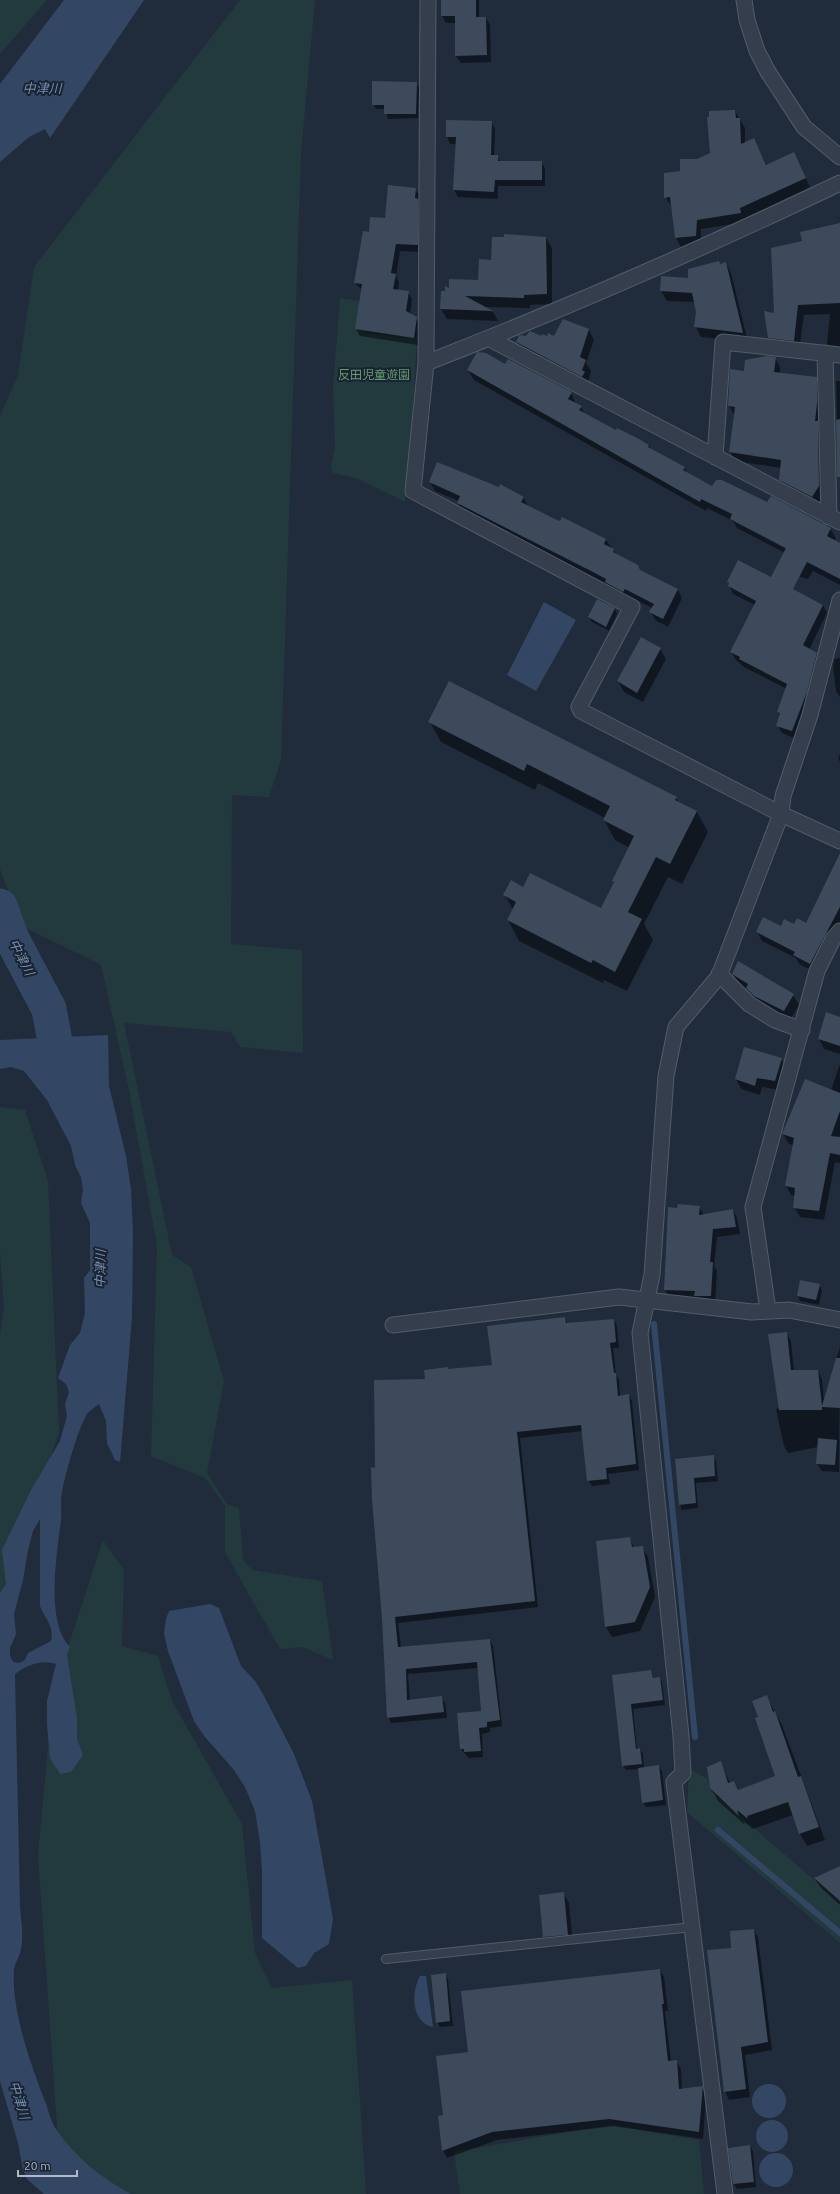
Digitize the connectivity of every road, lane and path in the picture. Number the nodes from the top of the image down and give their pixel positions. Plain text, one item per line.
1 (428, 0) edge
2 (744, 0) edge
3 (840, 157) edge
4 (840, 183) edge
5 (488, 338) junction
6 (825, 353) junction
7 (840, 355) edge
8 (426, 363) junction
9 (715, 457) junction
10 (835, 520) edge
11 (840, 600) edge
12 (781, 814) junction
13 (840, 841) edge
14 (840, 931) edge
15 (719, 974) junction
16 (802, 1030) junction
17 (648, 1299) junction
18 (768, 1310) junction
19 (840, 1320) edge
20 (393, 1325) dead end
21 (693, 1927) junction
22 (386, 1959) dead end
23 (725, 2194) edge

1 - 8 street
2 - 3 street
4 - 5 street
5 - 8 street
5 - 9 street
6 - 7 street
6 - 9 street
6 - 10 street
8 - 12 street
9 - 10 street
11 - 12 street
12 - 13 street
12 - 15 street
14 - 16 street
15 - 16 street
15 - 17 street
16 - 18 street
17 - 18 street
17 - 20 street
17 - 21 street
18 - 19 street
21 - 22 lane
21 - 23 street

